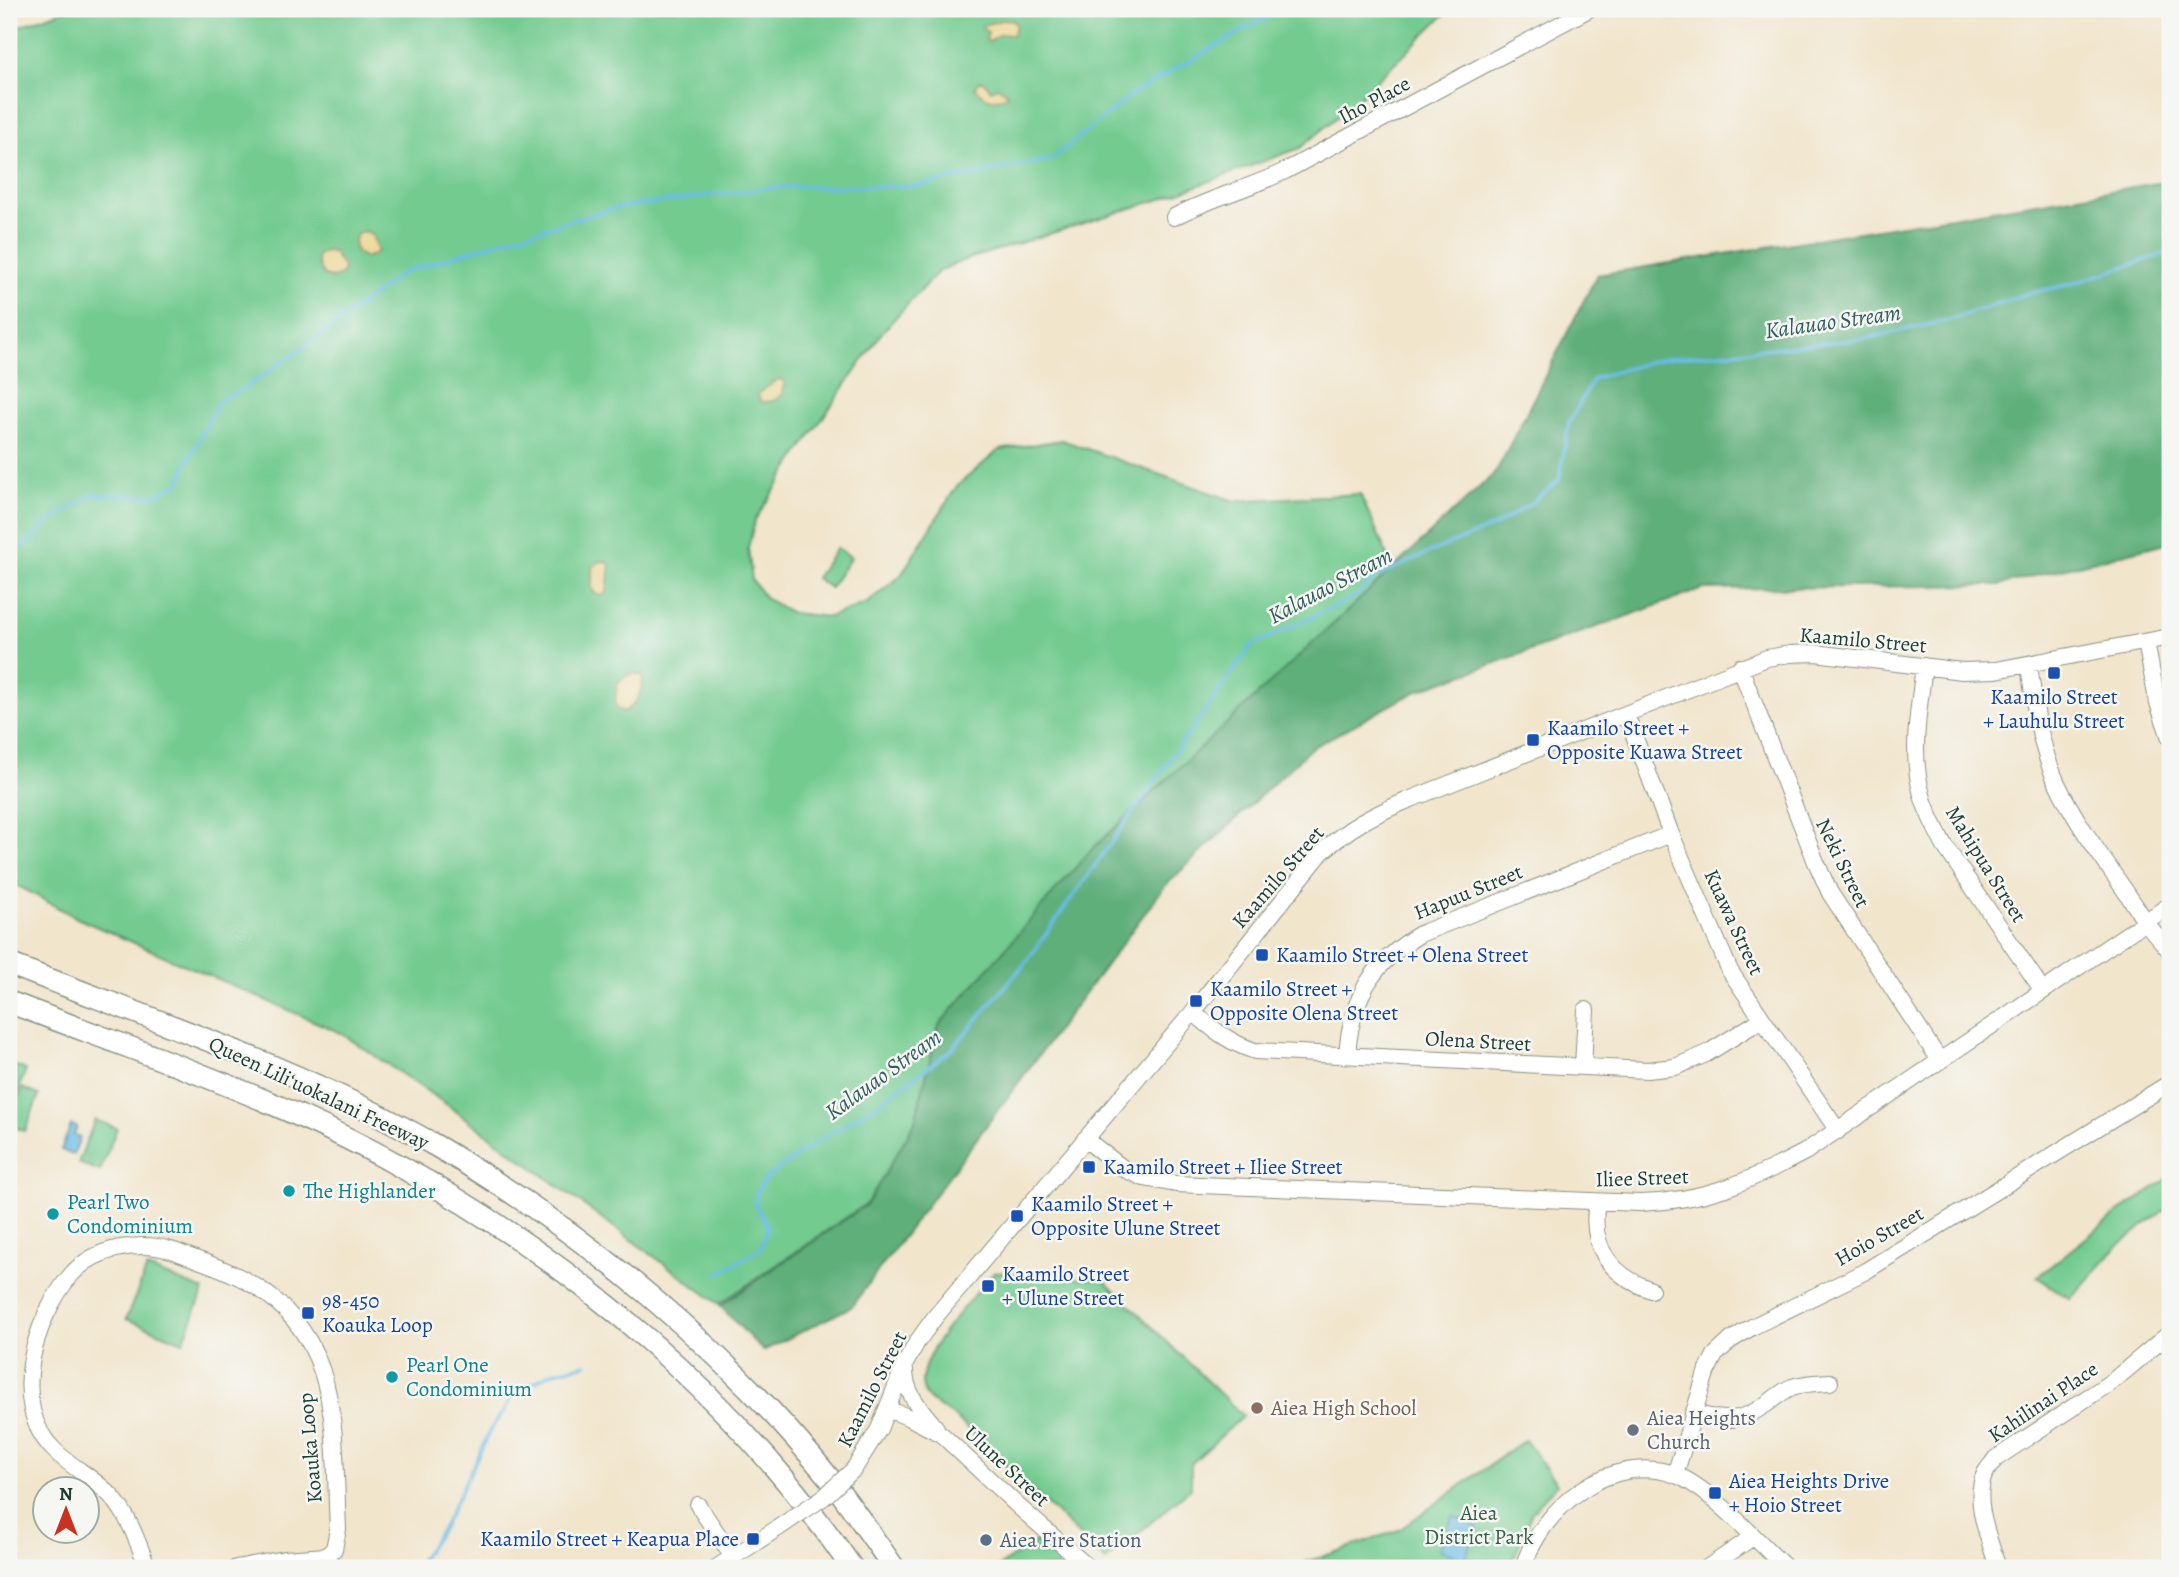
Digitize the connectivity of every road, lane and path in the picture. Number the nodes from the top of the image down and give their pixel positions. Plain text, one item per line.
1 (1589, 9) edge
2 (1174, 217) dead end
3 (2170, 637) edge
4 (2146, 642) junction
5 (2029, 665) junction
6 (1924, 666) junction
7 (1740, 667) junction
8 (1626, 714) junction
9 (2170, 738) edge
10 (1671, 834) junction
11 (2170, 905) edge
12 (2146, 922) junction
13 (2170, 951) edge
14 (9, 964) edge
15 (2043, 991) junction
16 (9, 1002) edge
17 (1586, 1010) dead end
18 (1193, 1012) junction
19 (1761, 1020) junction
20 (1347, 1055) junction
21 (1940, 1061) junction
22 (1583, 1068) junction
23 (2170, 1083) edge
24 (1838, 1131) junction
25 (1085, 1139) junction
26 (1597, 1202) junction
27 (1651, 1290) dead end
28 (2170, 1333) edge
29 (905, 1364) junction
30 (1830, 1382) dead end
31 (888, 1409) junction
32 (1693, 1413) junction
33 (941, 1434) junction
34 (1675, 1475) junction
35 (698, 1505) dead end
36 (1753, 1537) junction
37 (733, 1557) junction
38 (148, 1568) edge
39 (236, 1568) edge
40 (716, 1568) edge
41 (852, 1568) edge
42 (894, 1568) edge
43 (1089, 1568) edge
44 (1523, 1568) edge
45 (1707, 1568) edge
46 (1786, 1568) edge
47 (1998, 1568) edge

1 - 2 street, Iho Place
3 - 4 street, Kaamilo Street
4 - 5 street, Kaamilo Street
4 - 9 street
5 - 6 street, Kaamilo Street
5 - 12 street
6 - 7 street, Kaamilo Street
6 - 15 street, Mahipua Street
7 - 8 street, Kaamilo Street
7 - 21 street, Neki Street
8 - 10 street, Kuawa Street
8 - 18 street, Kaamilo Street
10 - 19 street, Kuawa Street
10 - 20 street, Hapuu Street
11 - 12 street, Iliee Street
12 - 13 street
12 - 15 street, Iliee Street
14 - 42 highway, Queen Liliʻuokalani Freeway
15 - 21 street, Iliee Street
16 - 41 highway, Queen Liliʻuokalani Freeway
17 - 22 street
18 - 20 street, Olena Street
18 - 25 street, Kaamilo Street
19 - 22 street, Olena Street
19 - 24 street, Kuawa Street
20 - 22 street, Olena Street
21 - 24 street, Iliee Street
23 - 32 street, Hoio Street
24 - 26 street, Iliee Street
25 - 26 street, Iliee Street
25 - 29 street, Kaamilo Street
26 - 27 street
28 - 47 street, Kahilinai Place
29 - 31 street, Kaamilo Street
29 - 33 street
30 - 32 street
31 - 33 street, Ulune Street
31 - 37 street, Kaamilo Street, bridge
32 - 34 street, Hoio Street
33 - 43 street, Ulune Street
34 - 36 street
34 - 44 street
35 - 37 street
36 - 45 street
36 - 46 street
37 - 40 street, Kaamilo Street
38 - 39 street, Koauka Loop

